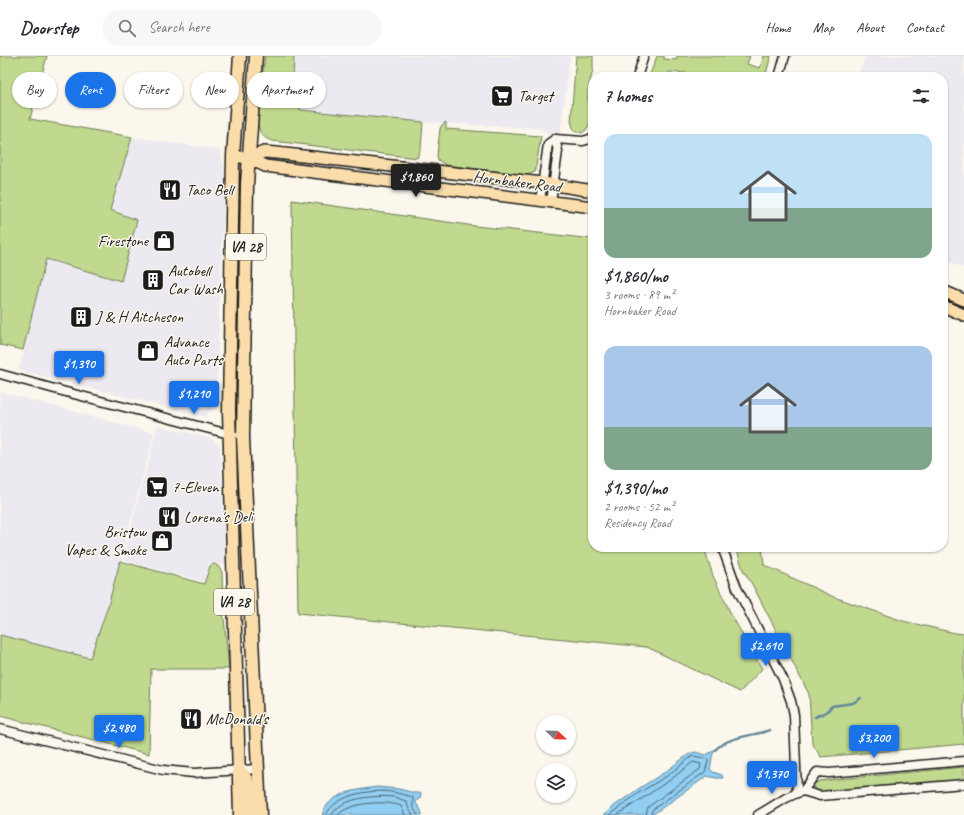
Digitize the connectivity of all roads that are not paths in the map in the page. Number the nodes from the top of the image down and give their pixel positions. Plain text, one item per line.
1 (240, 56) edge
2 (256, 56) edge
3 (644, 56) edge
4 (785, 56) edge
5 (639, 72) edge
6 (780, 72) edge
7 (588, 140) edge
8 (233, 156) junction
9 (248, 158) junction
10 (548, 184) junction
11 (588, 190) edge
12 (546, 201) junction
13 (588, 206) edge
14 (948, 293) edge
15 (964, 300) edge
16 (948, 308) edge
17 (964, 315) edge
18 (0, 374) edge
19 (230, 434) junction
20 (243, 437) junction
21 (724, 552) edge
22 (0, 729) edge
23 (964, 761) edge
24 (258, 769) junction
25 (238, 770) junction
26 (964, 784) edge
27 (800, 792) junction
28 (240, 815) edge
29 (250, 815) edge
30 (260, 815) edge
31 (758, 815) edge

1 - 8 highway, VA 28
2 - 9 highway, VA 28
3 - 5 street
4 - 6 street
7 - 10 street
8 - 9 main road, Hornbaker Road
8 - 19 highway, VA 28
9 - 10 main road, Hornbaker Road
9 - 12 main road, Hornbaker Road
9 - 20 highway, VA 28
10 - 11 main road, Hornbaker Road
10 - 12 street
12 - 13 main road, Hornbaker Road
14 - 15 main road
16 - 17 main road
18 - 19 street
19 - 20 street
19 - 25 highway, VA 28
20 - 24 highway, VA 28
21 - 27 street
22 - 25 street
23 - 27 street
24 - 25 street
24 - 30 highway, VA 28
25 - 28 highway, VA 28
25 - 29 highway
26 - 27 street
27 - 31 street

